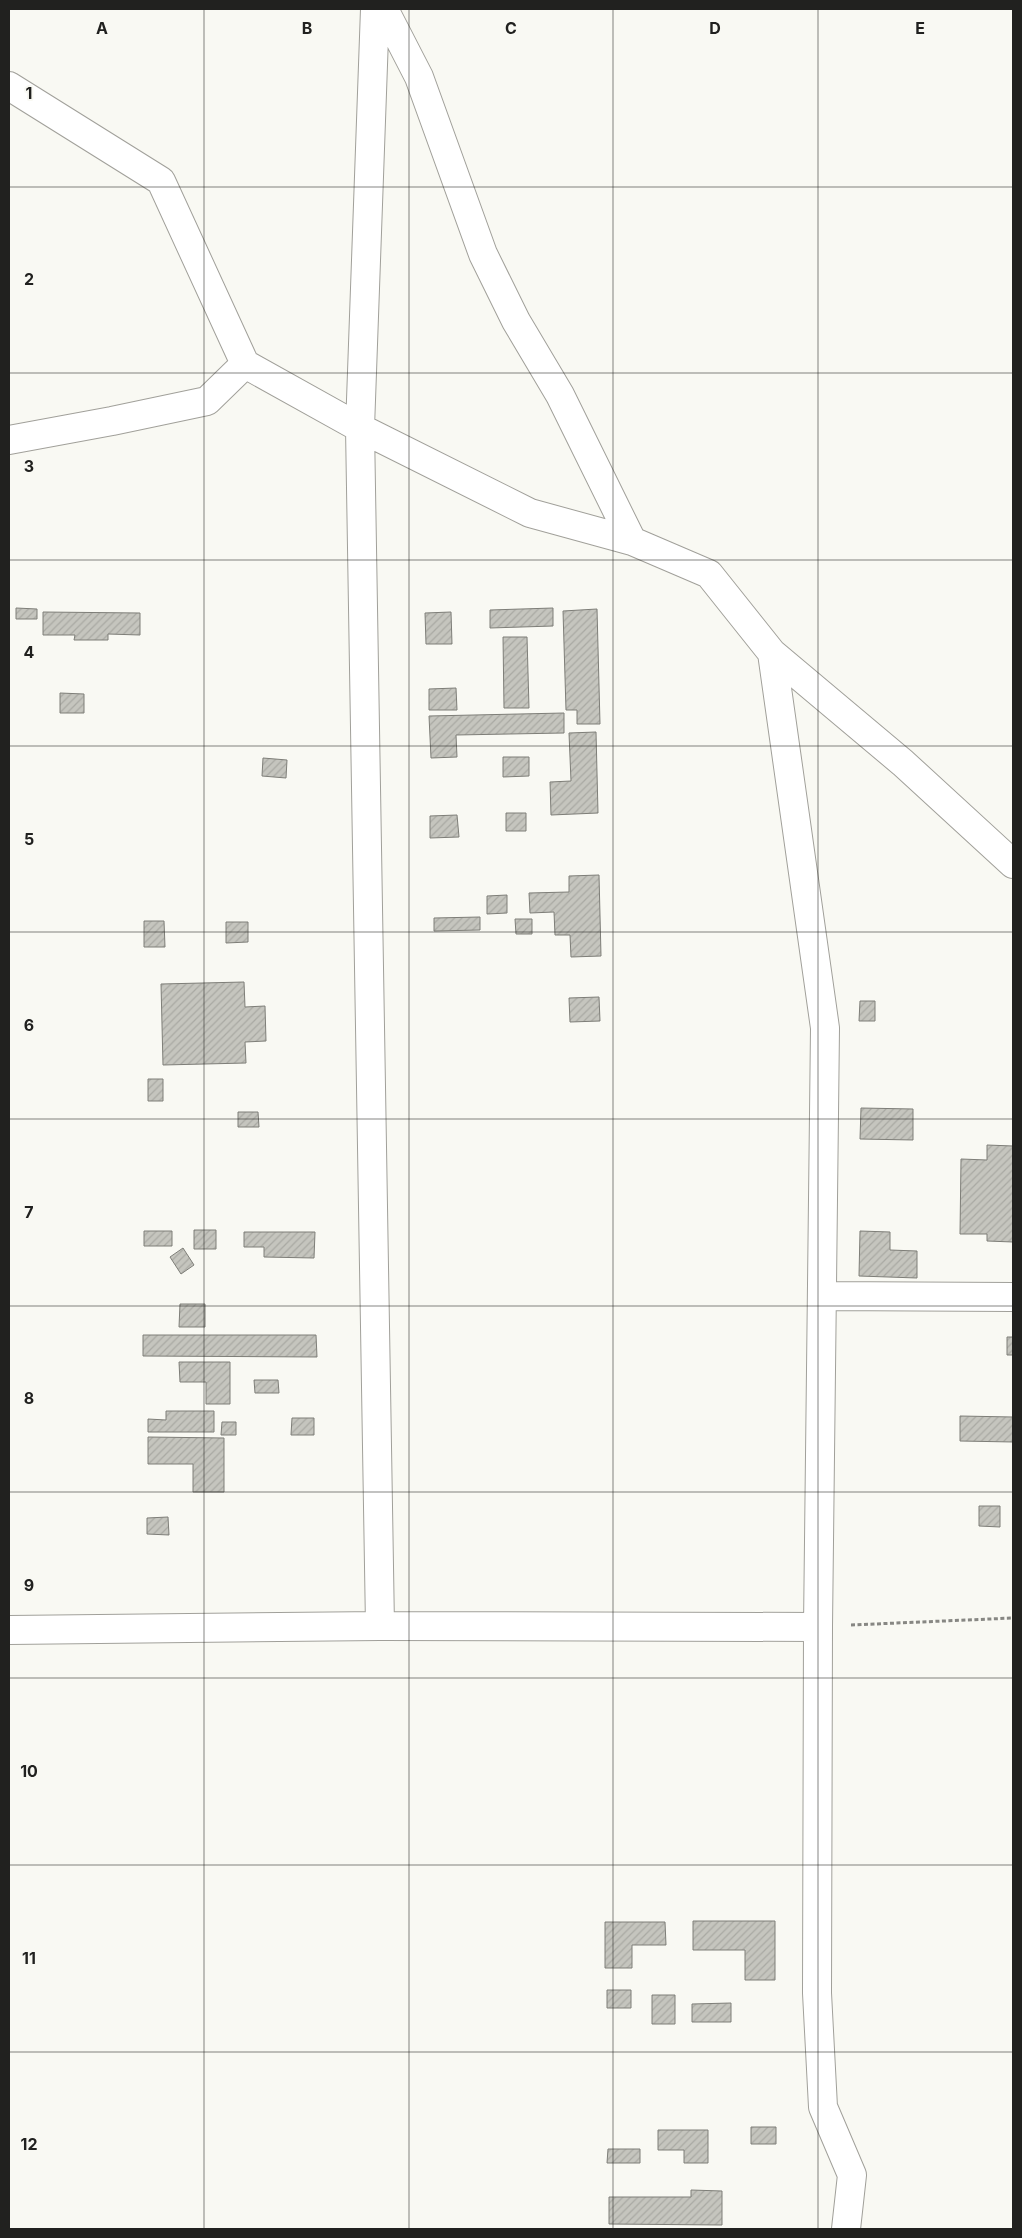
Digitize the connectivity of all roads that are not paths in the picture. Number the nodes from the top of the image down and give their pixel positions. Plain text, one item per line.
1 (376, 9) edge
2 (384, 9) edge
3 (9, 86) edge
4 (245, 364) junction
5 (360, 428) junction
6 (9, 440) edge
7 (632, 541) junction
8 (772, 653) junction
9 (1013, 864) edge
10 (822, 1296) junction
11 (1013, 1297) edge
12 (380, 1626) junction
13 (818, 1627) junction
14 (9, 1630) edge
15 (846, 2229) edge

1 - 5 street
2 - 7 street
3 - 4 street
4 - 5 street
4 - 6 street
5 - 7 street
5 - 12 street
7 - 8 street
8 - 9 street
8 - 10 street
10 - 11 street
10 - 13 street
12 - 13 street
12 - 14 street
13 - 15 street

